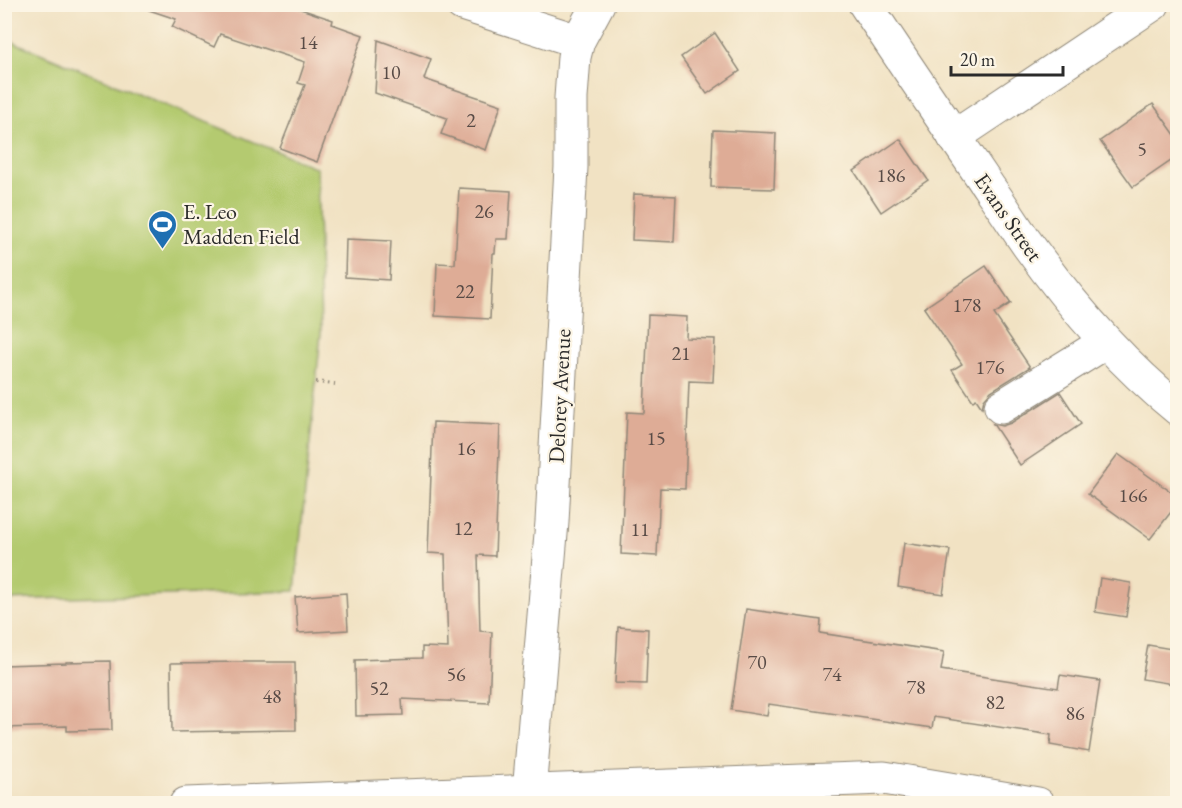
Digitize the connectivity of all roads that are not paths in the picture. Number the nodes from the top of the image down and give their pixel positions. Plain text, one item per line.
1 (462, 4) edge
2 (598, 4) edge
3 (865, 4) edge
4 (1153, 4) edge
5 (578, 41) junction
6 (954, 137) junction
7 (1106, 342) junction
8 (1001, 407) dead end
9 (1178, 409) edge
10 (529, 792) junction
11 (186, 804) edge
12 (1038, 804) edge

1 - 5 street
2 - 5 street, Delorey Avenue
3 - 6 street, Evans Street
4 - 6 street
5 - 10 street, Delorey Avenue
6 - 7 street, Evans Street
7 - 8 street
7 - 9 street, Evans Street
10 - 11 street
10 - 12 street

